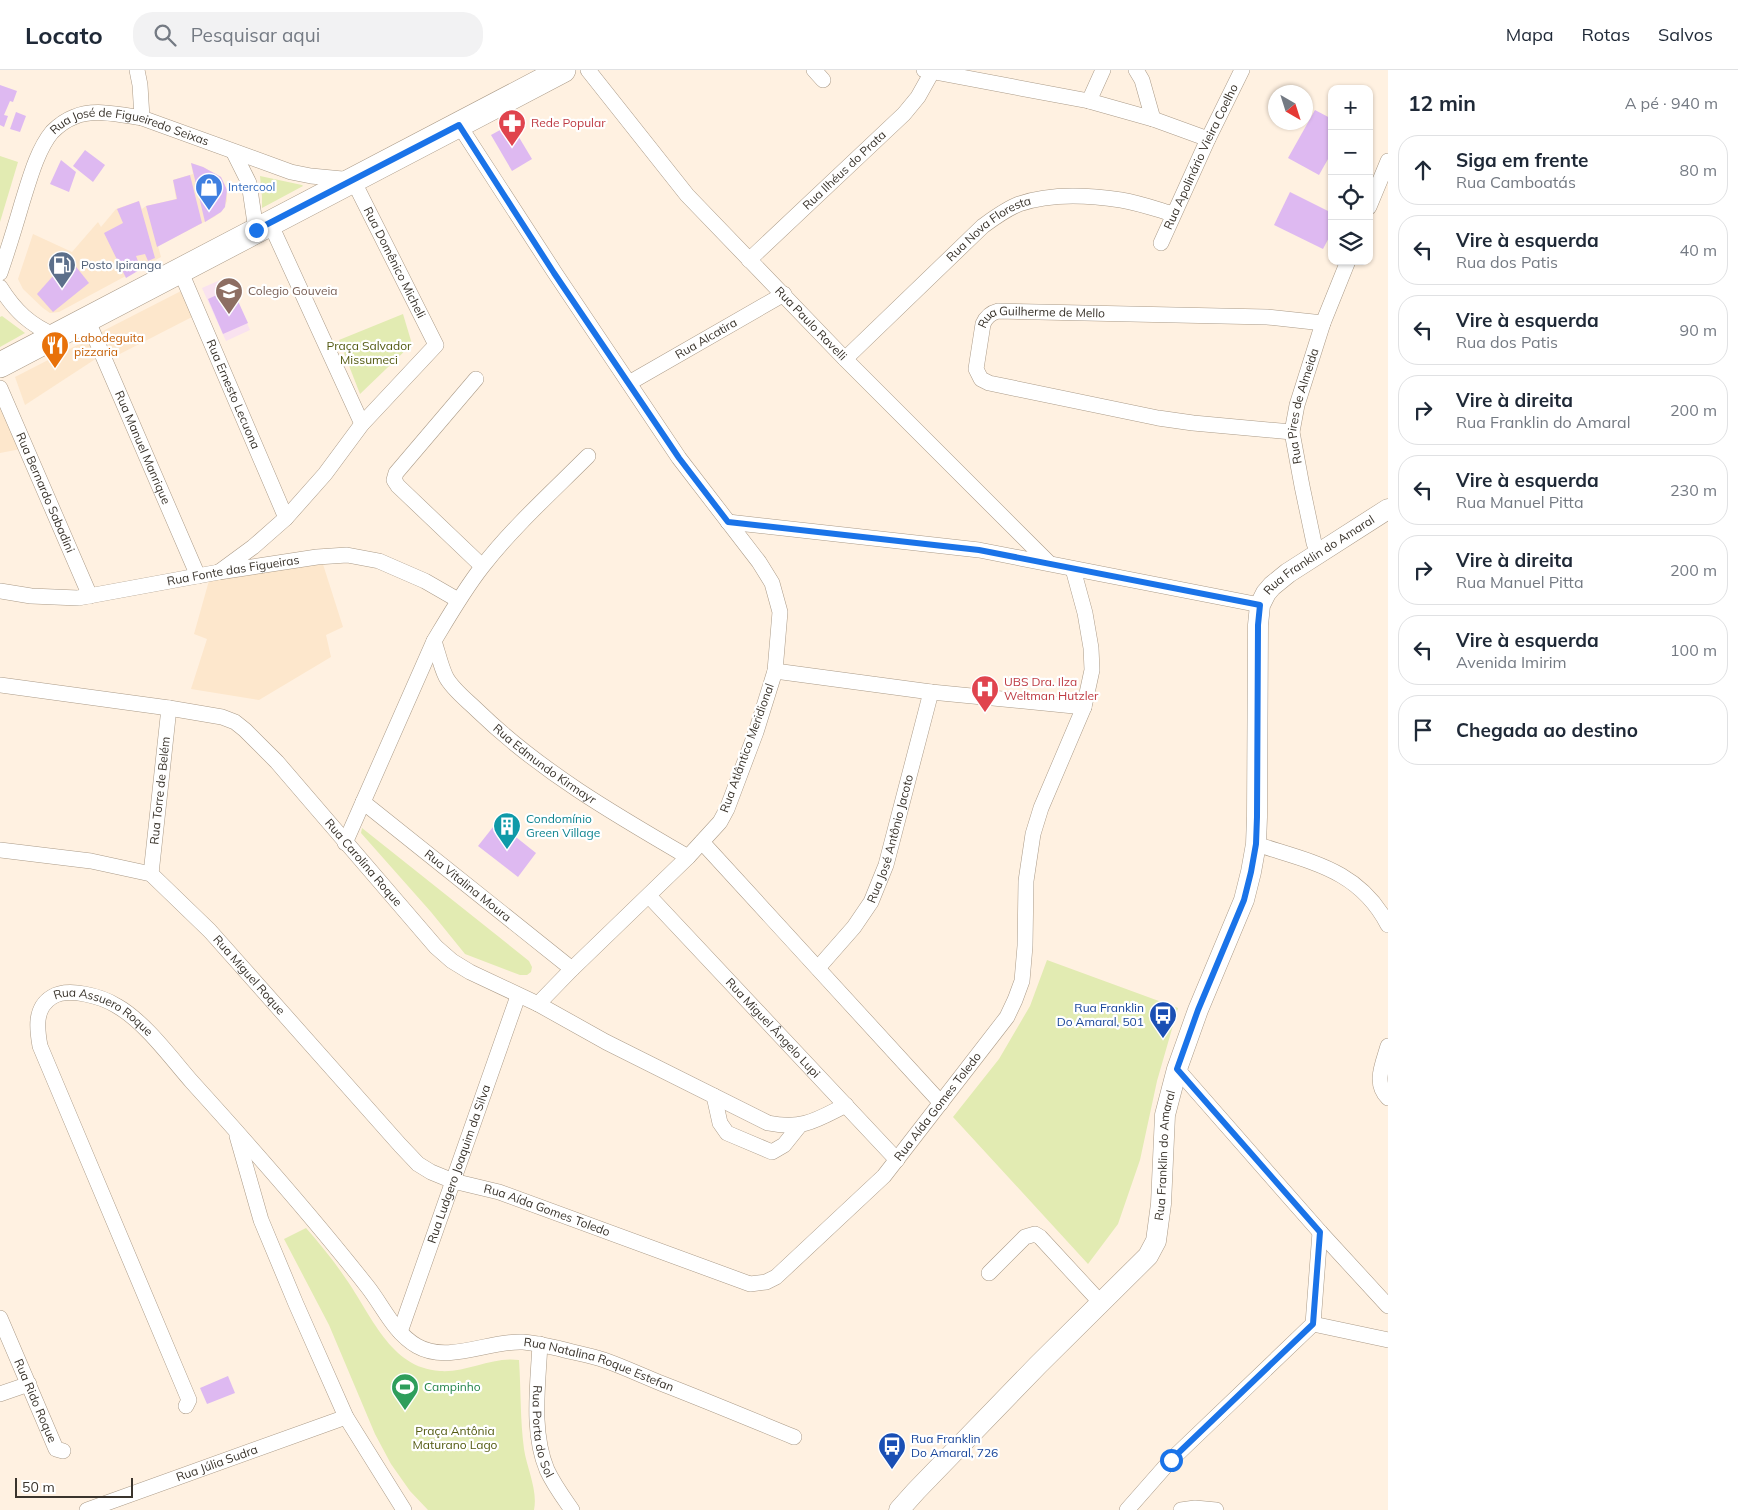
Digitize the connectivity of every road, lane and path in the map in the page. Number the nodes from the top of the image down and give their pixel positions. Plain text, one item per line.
1 (137, 70) edge
2 (564, 70) edge
3 (588, 70) edge
4 (1102, 70) edge
5 (1136, 70) edge
6 (1242, 70) edge
7 (928, 71) edge
8 (1089, 101) junction
9 (142, 118) junction
10 (1153, 120) junction
11 (459, 125) junction
12 (1208, 139) junction
13 (234, 153) junction
14 (1388, 161) edge
15 (353, 180) junction
16 (1373, 197) edge
17 (1173, 214) junction
18 (263, 227) junction
19 (1161, 243) dead end
20 (749, 260) junction
21 (1346, 265) edge
22 (180, 270) junction
23 (0, 273) edge
24 (0, 287) edge
25 (784, 294) junction
26 (87, 320) junction
27 (1323, 323) junction
28 (56, 336) junction
29 (845, 359) junction
30 (0, 365) edge
31 (476, 379) dead end
32 (629, 383) junction
33 (0, 388) edge
34 (362, 424) junction
35 (1292, 432) junction
36 (588, 456) dead end
37 (1388, 510) edge
38 (286, 518) junction
39 (728, 522) junction
40 (1318, 554) junction
41 (1049, 563) junction
42 (482, 566) junction
43 (1073, 569) junction
44 (219, 572) junction
45 (198, 576) junction
46 (0, 591) edge
47 (90, 596) junction
48 (458, 600) junction
49 (1260, 605) junction
50 (434, 641) junction
51 (775, 671) junction
52 (0, 685) edge
53 (931, 692) junction
54 (1084, 707) junction
55 (169, 708) junction
56 (363, 802) junction
57 (702, 842) junction
58 (345, 843) junction
59 (1256, 844) junction
60 (0, 850) edge
61 (688, 857) junction
62 (150, 874) junction
63 (649, 896) junction
64 (1388, 925) edge
65 (572, 968) junction
66 (818, 968) junction
67 (518, 996) junction
68 (538, 1004) junction
69 (1388, 1046) edge
70 (1177, 1069) junction
71 (714, 1096) junction
72 (1388, 1098) edge
73 (941, 1103) junction
74 (846, 1105) junction
75 (800, 1125) junction
76 (235, 1129) junction
77 (897, 1160) junction
78 (453, 1181) junction
79 (1320, 1232) junction
80 (989, 1272) dead end
81 (1101, 1303) junction
82 (1388, 1306) edge
83 (0, 1318) edge
84 (1313, 1324) junction
85 (400, 1332) junction
86 (1388, 1340) edge
87 (540, 1344) junction
88 (29, 1384) junction
89 (0, 1394) edge
90 (186, 1406) dead end
91 (346, 1417) junction
92 (794, 1437) dead end
93 (63, 1451) dead end
94 (87, 1510) edge
95 (404, 1510) edge
96 (572, 1510) edge
97 (899, 1510) edge
98 (1127, 1510) edge
99 (1182, 1510) edge
100 (1216, 1510) edge

1 - 9 street
2 - 11 main road
3 - 20 street, Rua Paulo Ravelli
4 - 8 street
5 - 10 street
6 - 12 street, Rua Apolinário Vieira Coelho
7 - 8 street
7 - 20 street, Rua Ilhéus do Prata
8 - 10 street
9 - 13 street, Rua José de Figueiredo Seixas
9 - 23 street, Rua José de Figueiredo Seixas
10 - 12 street
11 - 15 main road
11 - 32 street, Rua Atlântico Meridional
12 - 17 street, Rua Apolinário Vieira Coelho
13 - 15 street, Rua José de Figueiredo Seixas
13 - 18 street
14 - 16 street
15 - 18 main road
15 - 34 street, Rua Domênico Micheli
17 - 19 street, Rua Apolinário Vieira Coelho
17 - 29 street, Rua Nova Floresta
18 - 22 main road
18 - 34 street
20 - 25 street, Rua Paulo Ravelli
21 - 27 street, Rua Pires de Almeida
22 - 26 main road
22 - 38 street, Rua Ernesto Lecuona
24 - 28 street
25 - 29 street, Rua Paulo Ravelli
25 - 32 street, Rua Alcatira
26 - 28 main road
26 - 45 street, Rua Manuel Manrique
27 - 35 street, Rua Pires de Almeida
27 - 35 street, Rua Guilherme de Mello
28 - 30 main road
29 - 41 street, Rua Paulo Ravelli
31 - 42 street
32 - 39 street, Rua Atlântico Meridional
33 - 47 street, Rua Bernardo Sabadini
34 - 38 street
35 - 40 street, Rua Pires de Almeida
36 - 42 street
37 - 40 street, Rua Franklin do Amaral
38 - 44 street
39 - 41 street
39 - 51 street, Rua Atlântico Meridional
40 - 49 street, Rua Franklin do Amaral
41 - 43 street
42 - 48 street
43 - 49 street
43 - 54 street, Rua Aída Gomes Toledo
44 - 45 street, Rua Fonte das Figueiras
44 - 48 street, Rua Fonte das Figueiras
45 - 47 street, Rua Fonte das Figueiras
46 - 47 street, Rua Fonte das Figueiras
48 - 50 street
49 - 59 street, Rua Franklin do Amaral
50 - 56 street
50 - 61 street, Rua Edmundo Kirmayr
51 - 53 street
51 - 57 street, Rua Atlântico Meridional
52 - 55 street, Rua Carolina Roque
53 - 54 street
53 - 66 street, Rua José Antônio Jacoto
54 - 73 street, Rua Aída Gomes Toledo
55 - 58 street, Rua Carolina Roque
55 - 62 street, Rua Torre de Belém
56 - 58 street
56 - 65 street, Rua Vitalina Moura
57 - 61 street, Rua Atlântico Meridional
57 - 66 street
58 - 67 street, Rua Carolina Roque
59 - 64 street
59 - 70 street, Rua Franklin do Amaral
60 - 62 street
61 - 63 street, Rua Atlântico Meridional
62 - 78 street, Rua Miguel Roque
63 - 65 street, Rua Atlântico Meridional
63 - 74 street, Rua Miguel Ângelo Lupi
65 - 68 street, Rua Atlântico Meridional
66 - 73 street
67 - 68 street, Rua Carolina Roque
67 - 78 street, Rua Ludgero Joaquim da Silva
68 - 71 street, Rua Carolina Roque
69 - 72 street
70 - 79 street
70 - 81 street, Rua Franklin do Amaral
71 - 75 street, Rua Carolina Roque
71 - 75 street, Rua Carolina Roque
73 - 77 street, Rua Aída Gomes Toledo
74 - 75 street, Rua Carolina Roque
74 - 77 street, Rua Miguel Ângelo Lupi
76 - 85 street, Rua Assuero Roque
76 - 90 street, Rua Assuero Roque
76 - 91 street
77 - 78 street, Rua Aída Gomes Toledo
78 - 85 street, Rua Ludgero Joaquim da Silva
79 - 82 street
79 - 84 street
80 - 81 street
81 - 97 street, Rua Franklin do Amaral
83 - 88 street, Rua Rido Roque
84 - 86 street
84 - 98 street
85 - 87 street, Rua Natalina Roque Estefan
87 - 92 street, Rua Natalina Roque Estefan
87 - 96 street, Rua Porta do Sol
88 - 89 street
88 - 93 street, Rua Rido Roque
91 - 94 street, Rua Júlia Sudra
91 - 95 street
99 - 100 street

